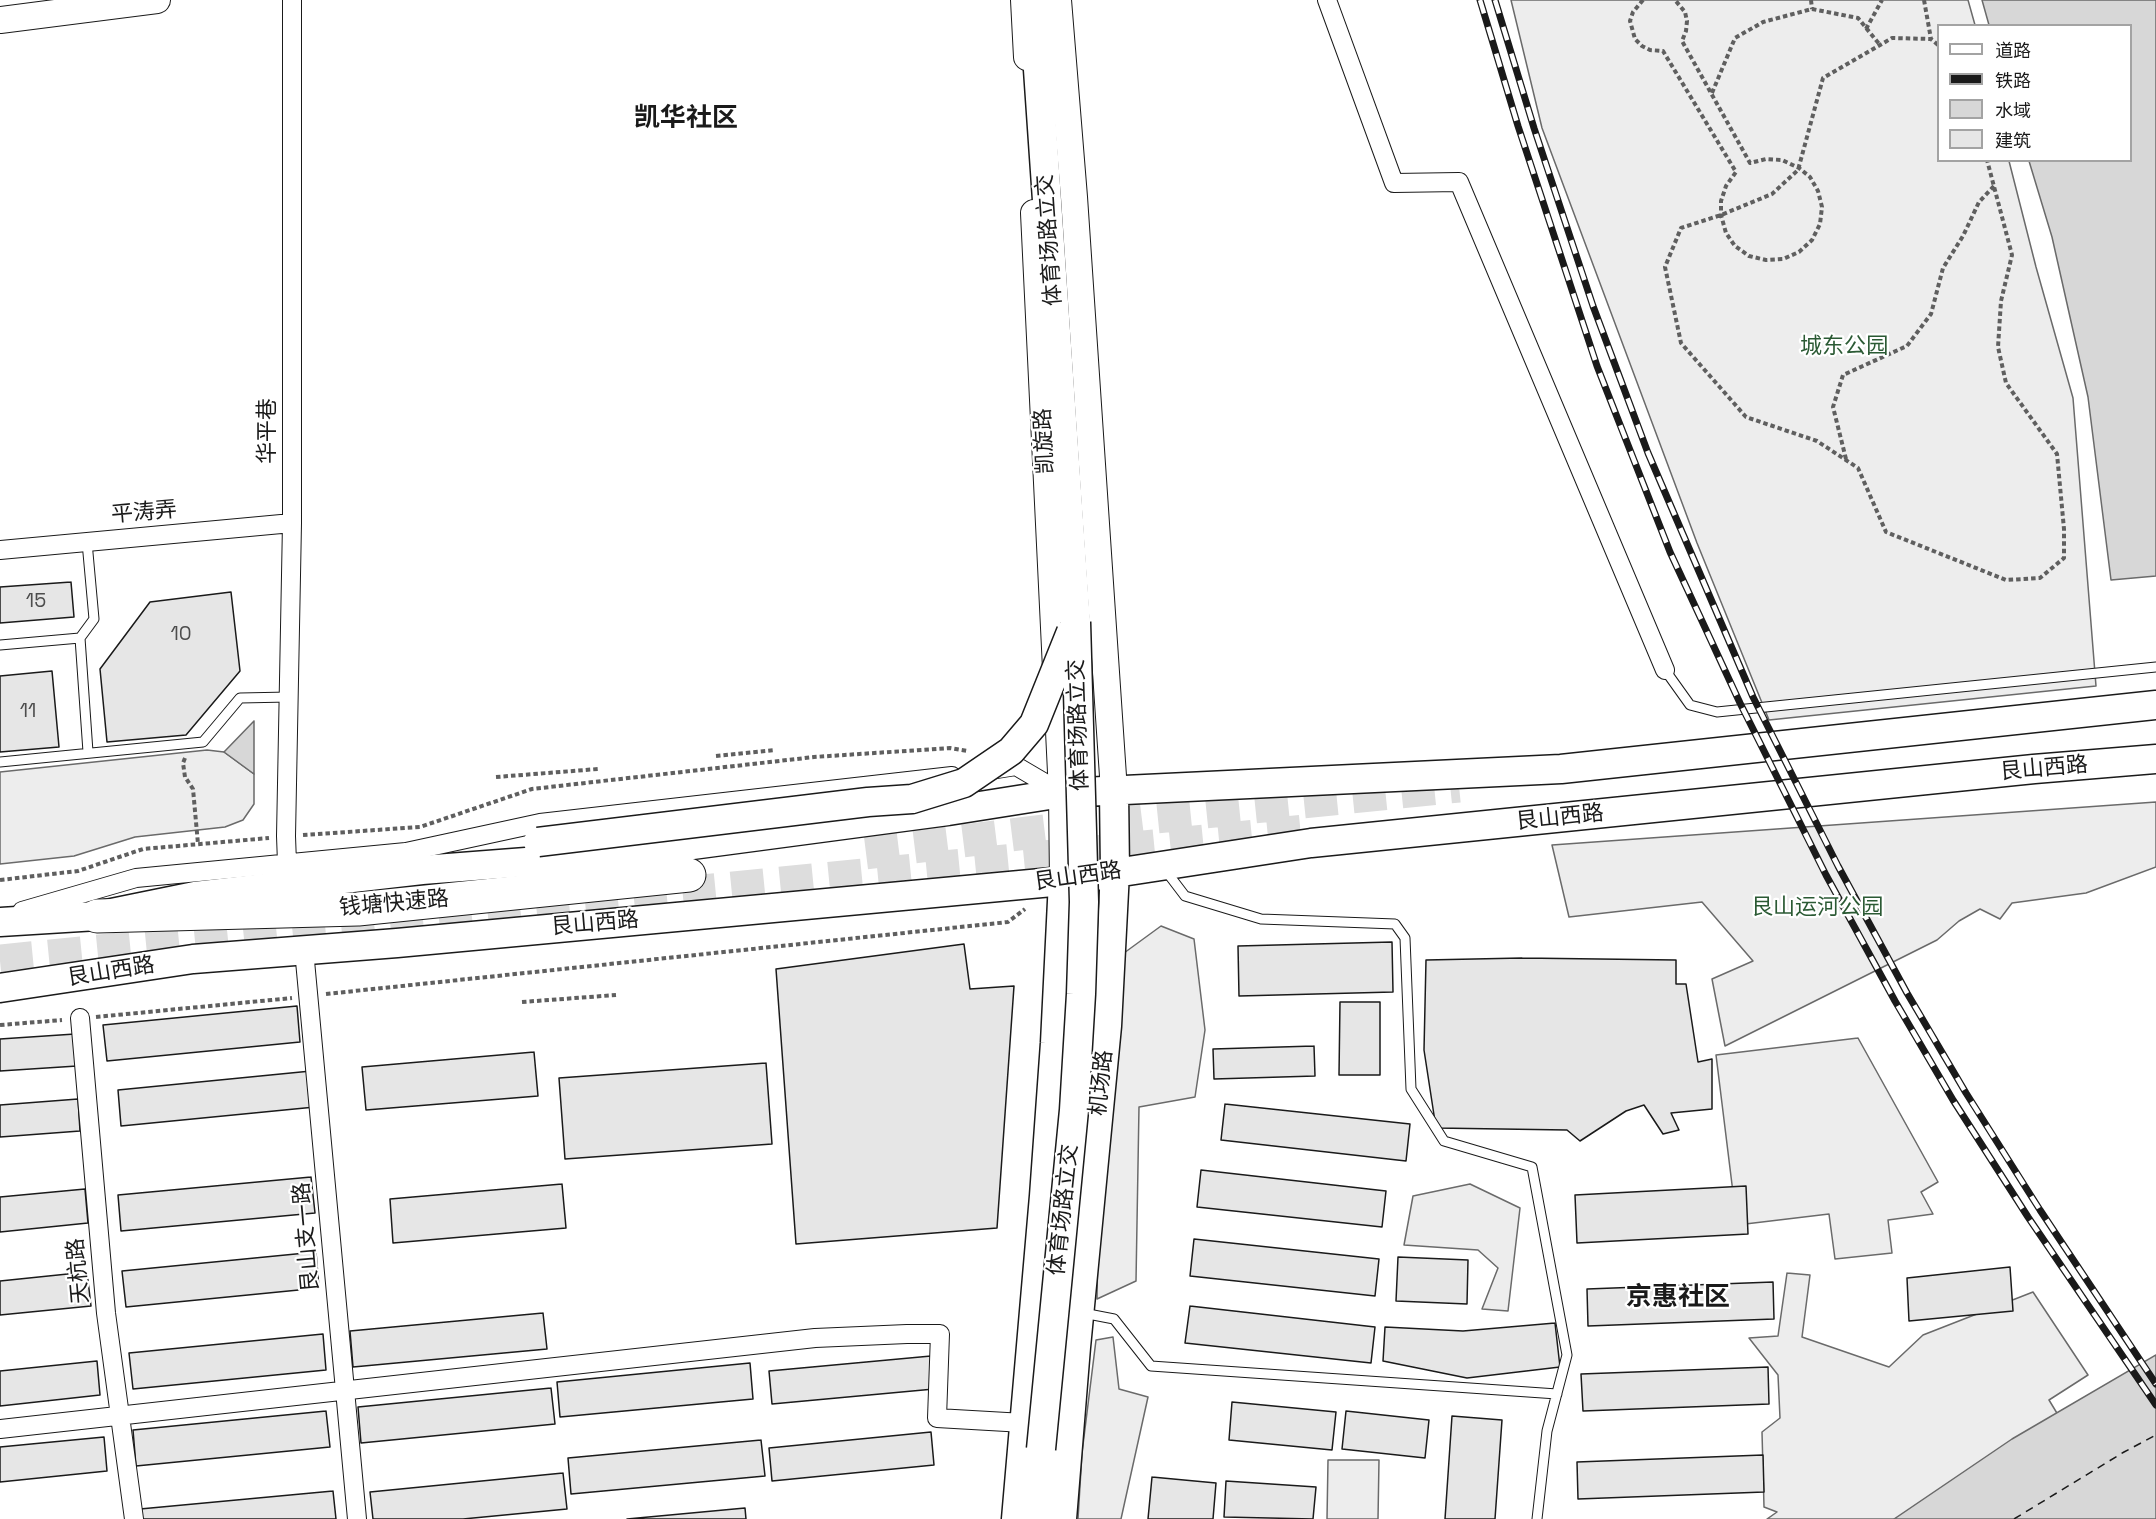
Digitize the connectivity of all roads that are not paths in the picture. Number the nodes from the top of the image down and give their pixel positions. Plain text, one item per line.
1 (157, 0) edge
2 (292, 0) edge
3 (1024, 0) edge
4 (1041, 0) edge
5 (1058, 0) edge
6 (1327, 0) edge
7 (0, 20) edge
8 (292, 523) junction
9 (87, 542) junction
10 (0, 550) edge
11 (1076, 622) junction
12 (80, 638) junction
13 (0, 645) edge
14 (2156, 667) edge
15 (1665, 670) joint
16 (289, 697) junction
17 (2156, 705) edge
18 (88, 752) junction
19 (2156, 759) edge
20 (0, 762) edge
21 (1114, 790) junction
22 (1062, 794) junction
23 (287, 863) junction
24 (1162, 865) junction
25 (422, 870) junction
26 (1115, 872) junction
27 (689, 875) dead end
28 (1063, 881) junction
29 (97, 916) junction
30 (0, 920) edge
31 (304, 950) junction
32 (0, 989) edge
33 (80, 1018) road end
34 (1079, 1312) junction
35 (345, 1390) junction
36 (1557, 1394) junction
37 (120, 1415) junction
38 (1024, 1423) junction
39 (0, 1429) edge
40 (1041, 1449) junction
41 (134, 1519) edge
42 (357, 1519) edge
43 (1016, 1519) edge
44 (1030, 1519) edge
45 (1039, 1519) edge
46 (1062, 1519) edge
47 (1537, 1519) edge

1 - 7 main road
2 - 8 street, 华平巷
3 - 22 main road, 凯旋路
4 - 11 main road, 体育场路立交
5 - 21 main road, 凯旋路
6 - 15 street
8 - 9 street, 平涛弄
8 - 16 street, 华平巷
9 - 10 street, 平涛弄
9 - 12 lane
11 - 25 main road, bridge
11 - 40 main road, 体育场路立交, bridge
12 - 13 lane
12 - 18 lane
14 - 15 lane
16 - 18 lane
16 - 23 street, 华平巷
17 - 21 main road
18 - 20 lane
19 - 24 main road, 艮山西路
21 - 22 main road
21 - 26 main road, 机场路
22 - 23 street
22 - 25 main road
22 - 28 main road, 凯旋路
23 - 30 street
24 - 26 main road, 艮山西路
24 - 36 lane
25 - 29 main road
26 - 28 main road, 艮山西路
26 - 34 main road, 机场路
27 - 29 highway, 钱塘快速路
28 - 31 main road, 艮山西路
28 - 38 main road
29 - 30 main road
31 - 32 main road, 艮山西路
31 - 35 street, 艮山支一路
33 - 37 street, 天杭路
34 - 36 lane
34 - 46 main road, 机场路
35 - 37 street
35 - 38 street
35 - 42 street, 艮山支一路
36 - 47 lane
37 - 39 street
37 - 41 street, 天杭路
38 - 43 main road
40 - 44 main road, 体育场路立交
40 - 45 main road, 体育场路立交

